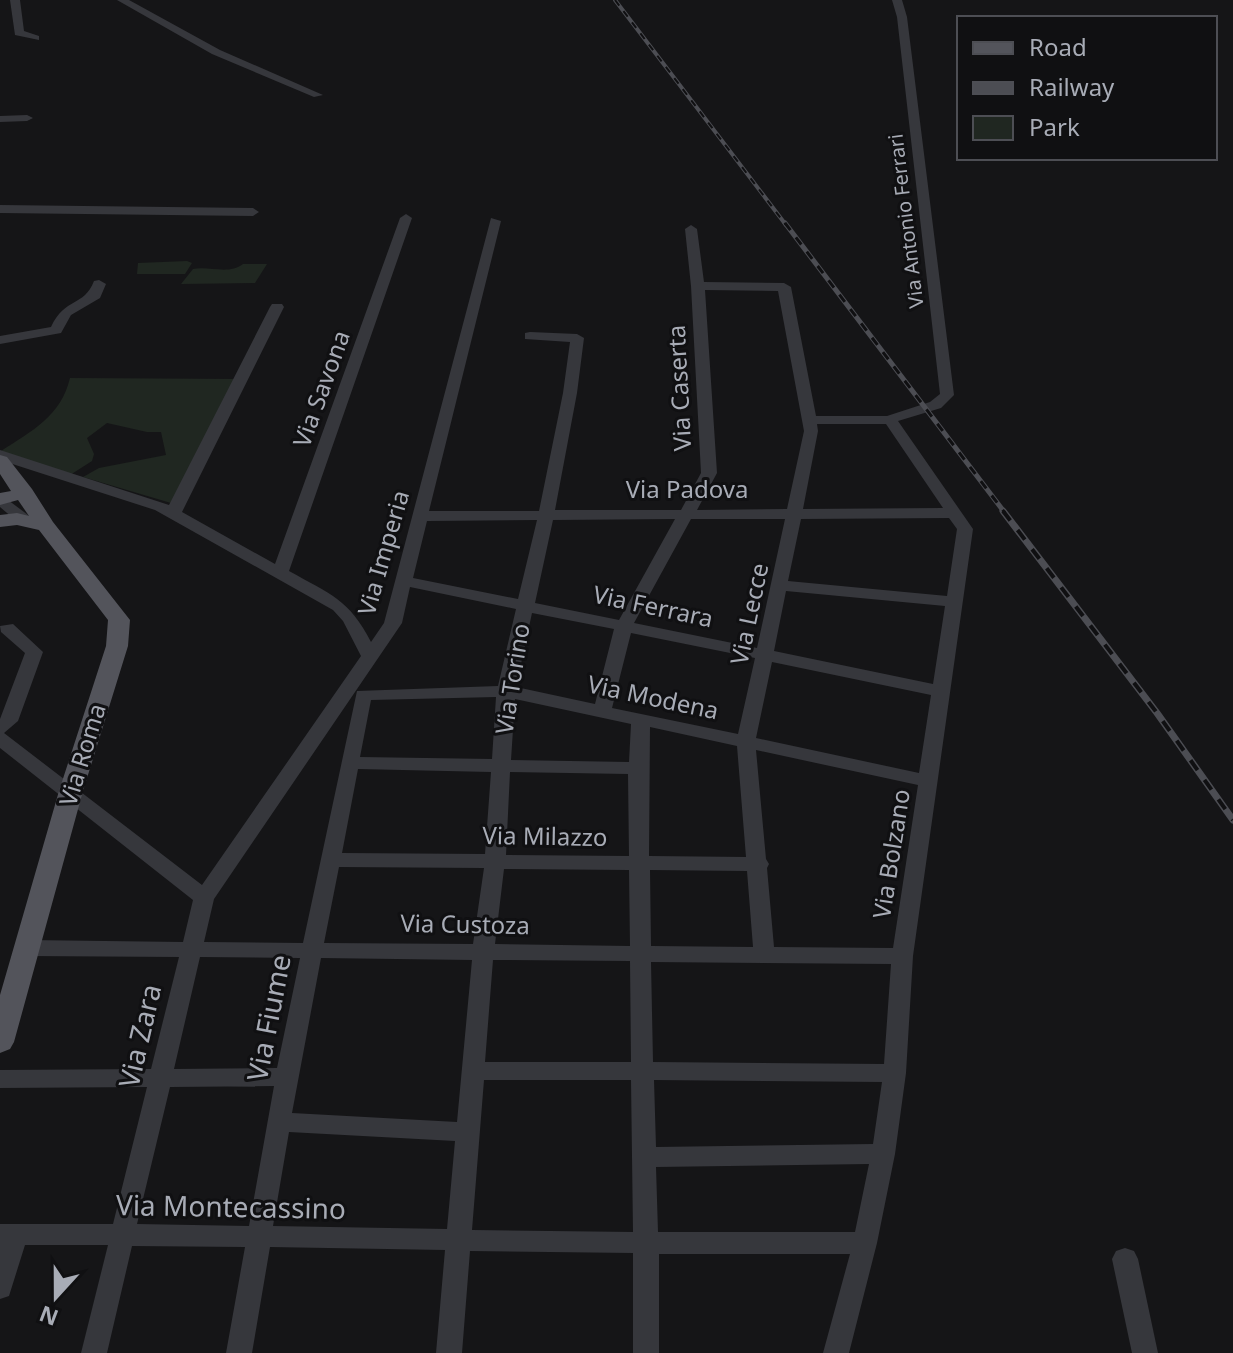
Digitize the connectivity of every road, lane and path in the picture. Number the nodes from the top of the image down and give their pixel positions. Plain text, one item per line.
1 (15, 0) edge
2 (122, 0) edge
3 (897, 0) edge
4 (35, 38) dead end
5 (318, 95) dead end
6 (27, 118) dead end
7 (0, 119) edge
8 (0, 209) edge
9 (253, 212) dead end
10 (406, 218) dead end
11 (495, 221) dead end
12 (691, 229) dead end
13 (99, 284) dead end
14 (698, 286) junction
15 (277, 307) dead end
16 (530, 336) dead end
17 (0, 340) edge
18 (811, 420) junction
19 (890, 420) junction
20 (57, 474) junction
21 (9, 477) edge
22 (0, 499) edge
23 (173, 513) junction
24 (953, 513) junction
25 (686, 514) junction
26 (795, 514) junction
27 (546, 515) junction
28 (420, 516) junction
29 (0, 521) edge
30 (36, 524) junction
31 (280, 574) junction
32 (404, 581) junction
33 (781, 585) junction
34 (954, 602) junction
35 (526, 606) junction
36 (624, 626) junction
37 (7, 628) dead end
38 (765, 655) junction
39 (370, 656) junction
40 (506, 691) junction
41 (940, 691) junction
42 (363, 695) joint
43 (602, 712) junction
44 (641, 720) junction
45 (0, 728) edge
46 (0, 738) edge
47 (746, 742) junction
48 (350, 763) junction
49 (501, 766) junction
50 (638, 768) junction
51 (929, 781) junction
52 (71, 791) junction
53 (330, 860) junction
54 (495, 863) junction
55 (638, 864) junction
56 (759, 864) junction
57 (204, 898) junction
58 (27, 948) junction
59 (192, 949) junction
60 (313, 949) junction
61 (483, 952) junction
62 (641, 954) junction
63 (764, 954) junction
64 (902, 956) junction
65 (0, 1042) edge
66 (473, 1071) junction
67 (642, 1071) junction
68 (895, 1073) junction
69 (287, 1077) junction
70 (161, 1078) junction
71 (0, 1079) edge
72 (279, 1122) junction
73 (468, 1132) junction
74 (883, 1154) junction
75 (643, 1157) junction
76 (124, 1234) junction
77 (8, 1235) edge
78 (259, 1239) junction
79 (460, 1242) junction
80 (646, 1243) junction
81 (865, 1243) junction
82 (1125, 1259) dead end
83 (0, 1288) edge
84 (94, 1353) edge
85 (239, 1353) edge
86 (449, 1353) edge
87 (646, 1353) edge
88 (836, 1353) edge
89 (1145, 1353) edge

1 - 4 street
2 - 5 street
3 - 19 street, Via Antonio Ferrari
6 - 7 street
8 - 9 street
10 - 31 street, Via Savona
11 - 28 street, Via Imperia
12 - 14 street, Via Caserta
13 - 17 street
14 - 18 street, Via Lecce
14 - 25 street, Via Caserta
15 - 23 street
16 - 27 street, Via Torino
18 - 19 street
18 - 26 street, Via Lecce
19 - 24 street, Via Bolzano
20 - 21 street
20 - 21 street
20 - 23 street
21 - 22 main road
21 - 30 main road, Via Roma
22 - 30 street
23 - 31 street
24 - 26 street, Via Padova
24 - 34 street, Via Bolzano
25 - 26 street, Via Padova
25 - 27 street, Via Padova
25 - 36 street, Via Caserta
26 - 33 street, Via Lecce
27 - 28 street, Via Padova
27 - 35 street, Via Torino
28 - 32 street, Via Imperia
29 - 30 main road
30 - 52 main road, Via Roma
31 - 39 street
32 - 35 street, Via Ferrara
32 - 39 street, Via Imperia
33 - 34 street
33 - 38 street, Via Lecce
34 - 41 street, Via Bolzano
35 - 36 street, Via Ferrara
35 - 40 street, Via Torino
36 - 38 street, Via Ferrara
36 - 43 street, Via Caserta
37 - 45 street
38 - 41 street, Via Ferrara
38 - 47 street, Via Lecce
39 - 57 street, Via Imperia
40 - 42 street, Via Modena
40 - 43 street, Via Modena
40 - 49 street, Via Torino
41 - 51 street, Via Bolzano
42 - 48 street, Via Fiume
43 - 44 street, Via Modena
44 - 47 street, Via Modena
44 - 50 street
46 - 52 street
47 - 51 street, Via Modena
47 - 56 street, Via Lecce
48 - 49 street
48 - 53 street, Via Fiume
49 - 50 street
49 - 54 street, Via Torino
50 - 55 street
51 - 64 street, Via Bolzano
52 - 57 street
52 - 58 main road, Via Roma
53 - 54 street, Via Milazzo
53 - 60 street, Via Fiume
54 - 55 street, Via Milazzo
54 - 61 street, Via Torino
55 - 56 street, Via Milazzo
55 - 62 street
56 - 63 street, Via Lecce
57 - 59 street, Via Zara
58 - 59 street, Via Custoza
58 - 65 main road, Via Roma
59 - 60 street, Via Custoza
59 - 70 street, Via Zara
60 - 61 street, Via Custoza
60 - 69 street, Via Fiume
61 - 62 street, Via Custoza
61 - 66 street, Via Torino
62 - 63 street, Via Custoza
62 - 67 street
63 - 64 street, Via Custoza
64 - 68 street, Via Bolzano
66 - 67 street
66 - 73 street, Via Torino
67 - 68 street
67 - 75 street
68 - 74 street, Via Bolzano
69 - 70 street
69 - 72 street, Via Fiume
70 - 71 street
70 - 76 street, Via Zara
72 - 73 street
72 - 78 street, Via Fiume
73 - 79 street, Via Torino
74 - 75 street
74 - 81 street, Via Bolzano
75 - 80 street
76 - 77 street, Via Montecassino
76 - 78 street, Via Montecassino
76 - 84 street, Via Zara
77 - 83 street
78 - 79 street, Via Montecassino
78 - 85 street, Via Fiume
79 - 80 street, Via Montecassino
79 - 86 street
80 - 81 street
80 - 87 street
81 - 88 street, Via Bolzano
82 - 89 street

